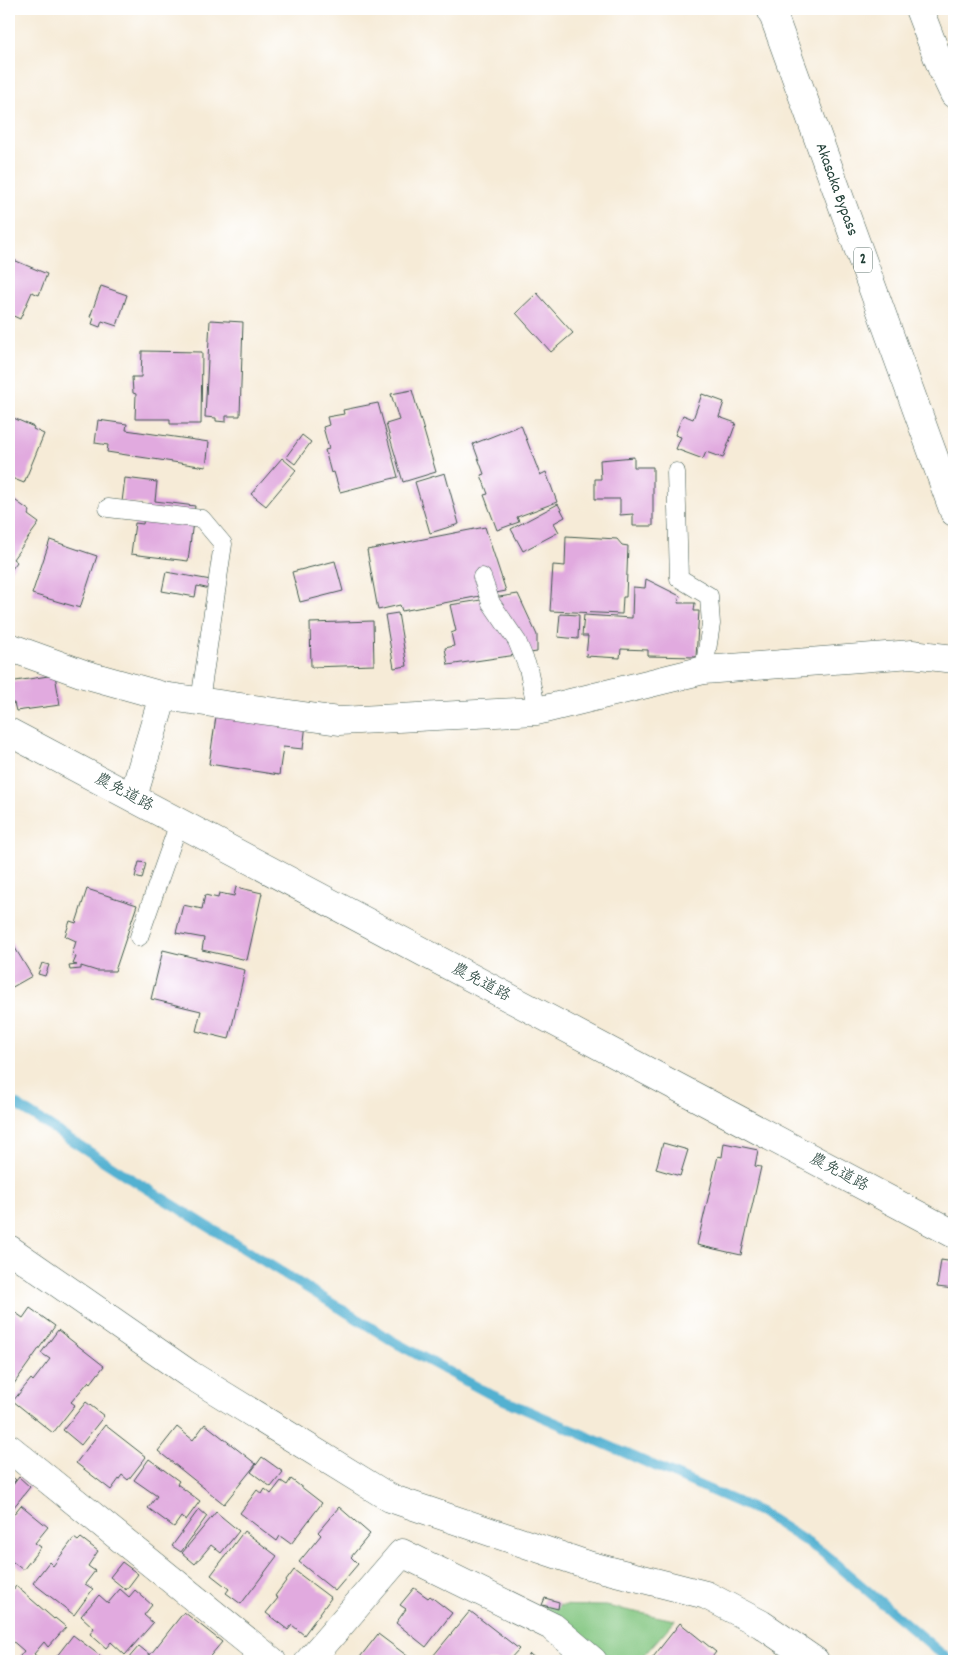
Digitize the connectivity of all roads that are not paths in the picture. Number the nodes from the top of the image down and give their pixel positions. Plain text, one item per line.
1 (771, 9) edge
2 (791, 9) edge
3 (919, 9) edge
4 (954, 94) edge
5 (954, 461) edge
6 (676, 472) dead end
7 (108, 508) dead end
8 (954, 512) edge
9 (482, 577) dead end
10 (9, 647) edge
11 (954, 658) edge
12 (704, 670) junction
13 (163, 696) junction
14 (200, 701) junction
15 (537, 711) junction
16 (9, 732) edge
17 (133, 797) junction
18 (179, 823) junction
19 (139, 937) dead end
20 (954, 1234) edge
21 (9, 1249) edge
22 (9, 1448) edge
23 (272, 1661) edge
24 (309, 1661) edge
25 (593, 1661) edge
26 (816, 1661) edge

1 - 8 main road, Akasaka Bypass / 2
2 - 5 main road, Akasaka Bypass / 2
3 - 4 main road
6 - 12 lane
7 - 14 lane
9 - 15 lane
10 - 13 main road
11 - 12 main road
12 - 15 main road
13 - 14 main road
13 - 17 main road
14 - 15 main road
16 - 17 main road, 農免道路
17 - 18 main road, 農免道路
18 - 19 lane
18 - 20 main road, 農免道路
21 - 26 main road
22 - 23 main road
24 - 25 main road

